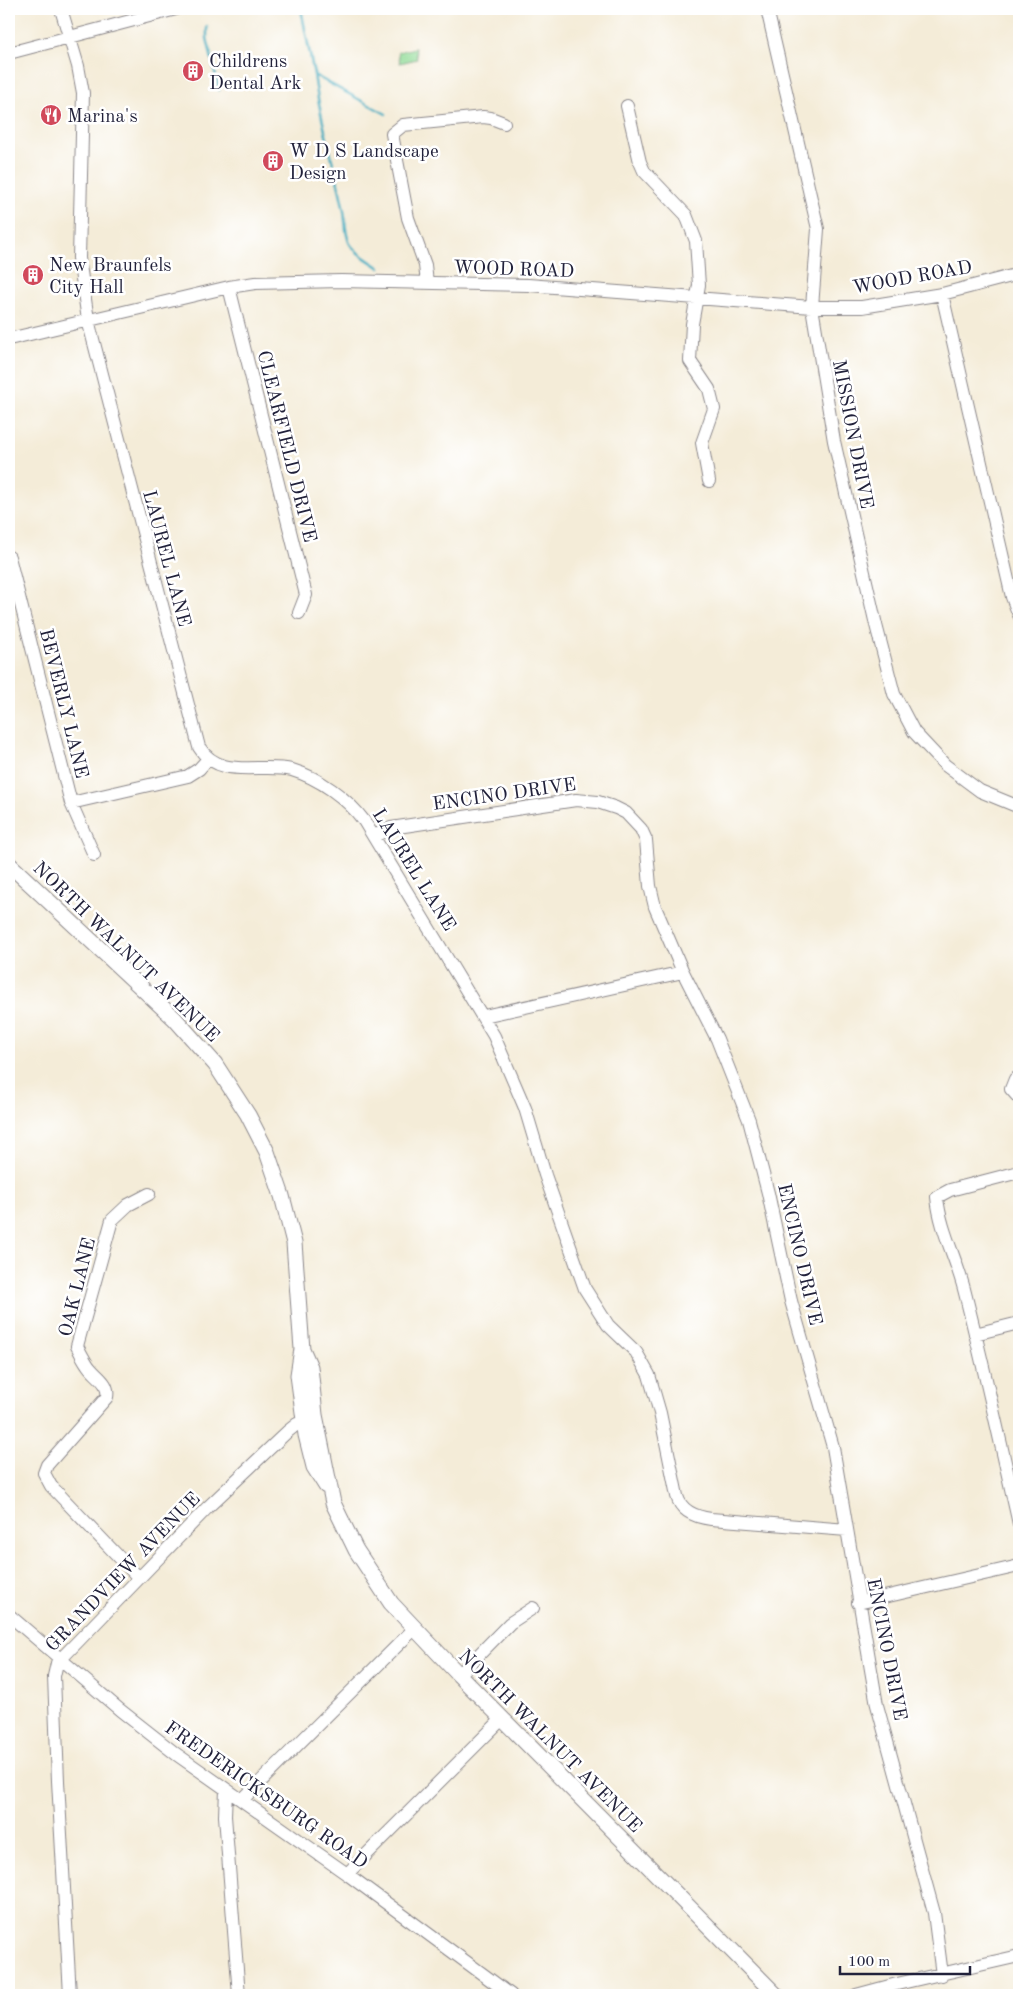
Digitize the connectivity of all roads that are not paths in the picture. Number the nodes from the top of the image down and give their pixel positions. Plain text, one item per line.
1 (61, 9) edge
2 (176, 9) edge
3 (767, 9) edge
4 (68, 39) junction
5 (9, 53) edge
6 (627, 106) dead end
7 (504, 123) dead end
8 (1019, 274) edge
9 (427, 283) junction
10 (229, 287) junction
11 (942, 294) junction
12 (695, 297) junction
13 (812, 307) junction
14 (88, 320) junction
15 (9, 338) edge
16 (708, 481) dead end
17 (9, 557) edge
18 (300, 613) dead end
19 (1019, 615) edge
20 (208, 759) junction
21 (71, 803) junction
22 (1019, 806) edge
23 (374, 836) junction
24 (94, 855) dead end
25 (9, 864) edge
26 (683, 972) junction
27 (484, 1016) junction
28 (1019, 1077) edge
29 (1019, 1098) edge
30 (1019, 1172) edge
31 (149, 1194) dead end
32 (1019, 1323) edge
33 (975, 1334) junction
34 (302, 1349) junction
35 (304, 1423) junction
36 (1014, 1474) edge
37 (329, 1490) junction
38 (1019, 1524) edge
39 (847, 1530) junction
40 (1019, 1566) edge
41 (139, 1578) junction
42 (858, 1602) junction
43 (534, 1608) dead end
44 (9, 1615) edge
45 (414, 1629) junction
46 (58, 1659) junction
47 (459, 1675) junction
48 (502, 1719) junction
49 (226, 1789) junction
50 (242, 1800) junction
51 (347, 1874) junction
52 (1019, 1956) edge
53 (942, 1975) junction
54 (70, 1995) edge
55 (238, 1995) edge
56 (512, 1995) edge
57 (776, 1995) edge
58 (856, 1995) edge

1 - 4 street, LAUREL LANE
2 - 4 street
3 - 13 street, MISSION DRIVE
4 - 5 street
4 - 14 street, LAUREL LANE
6 - 12 street
7 - 9 street
8 - 11 street, WOOD ROAD
9 - 10 street, WOOD ROAD
9 - 12 street, WOOD ROAD
10 - 14 street, WOOD ROAD
10 - 18 street, CLEARFIELD DRIVE
11 - 13 street, WOOD ROAD
11 - 19 street
12 - 13 street, WOOD ROAD
12 - 16 street
13 - 22 street, MISSION DRIVE
14 - 15 street, WOOD ROAD
14 - 20 street, LAUREL LANE
17 - 21 street, BEVERLY LANE
20 - 21 street
20 - 23 street, LAUREL LANE
21 - 24 street, BEVERLY LANE
23 - 26 street, ENCINO DRIVE
23 - 27 street, LAUREL LANE
25 - 34 main road, NORTH WALNUT AVENUE
26 - 27 street
26 - 39 street, ENCINO DRIVE
27 - 39 street, LAUREL LANE
28 - 29 street
30 - 33 street
31 - 41 street, OAK LANE
32 - 33 street
33 - 36 street
34 - 35 main road, NORTH WALNUT AVENUE
34 - 37 main road, NORTH WALNUT AVENUE
35 - 37 main road, NORTH WALNUT AVENUE
35 - 41 street, GRANDVIEW AVENUE
36 - 38 street
37 - 45 main road, NORTH WALNUT AVENUE
39 - 42 street, ENCINO DRIVE
40 - 42 street
41 - 46 street, GRANDVIEW AVENUE
42 - 53 street, ENCINO DRIVE
43 - 47 street
44 - 46 street, FREDERICKSBURG ROAD
45 - 47 main road, NORTH WALNUT AVENUE
45 - 50 street
46 - 49 street, FREDERICKSBURG ROAD
46 - 54 street, GRANDVIEW AVENUE
47 - 48 main road, NORTH WALNUT AVENUE
48 - 51 street
48 - 57 main road, NORTH WALNUT AVENUE
49 - 50 street, FREDERICKSBURG ROAD
49 - 55 street
50 - 51 street, FREDERICKSBURG ROAD
51 - 56 street, FREDERICKSBURG ROAD
52 - 53 street
53 - 58 street

